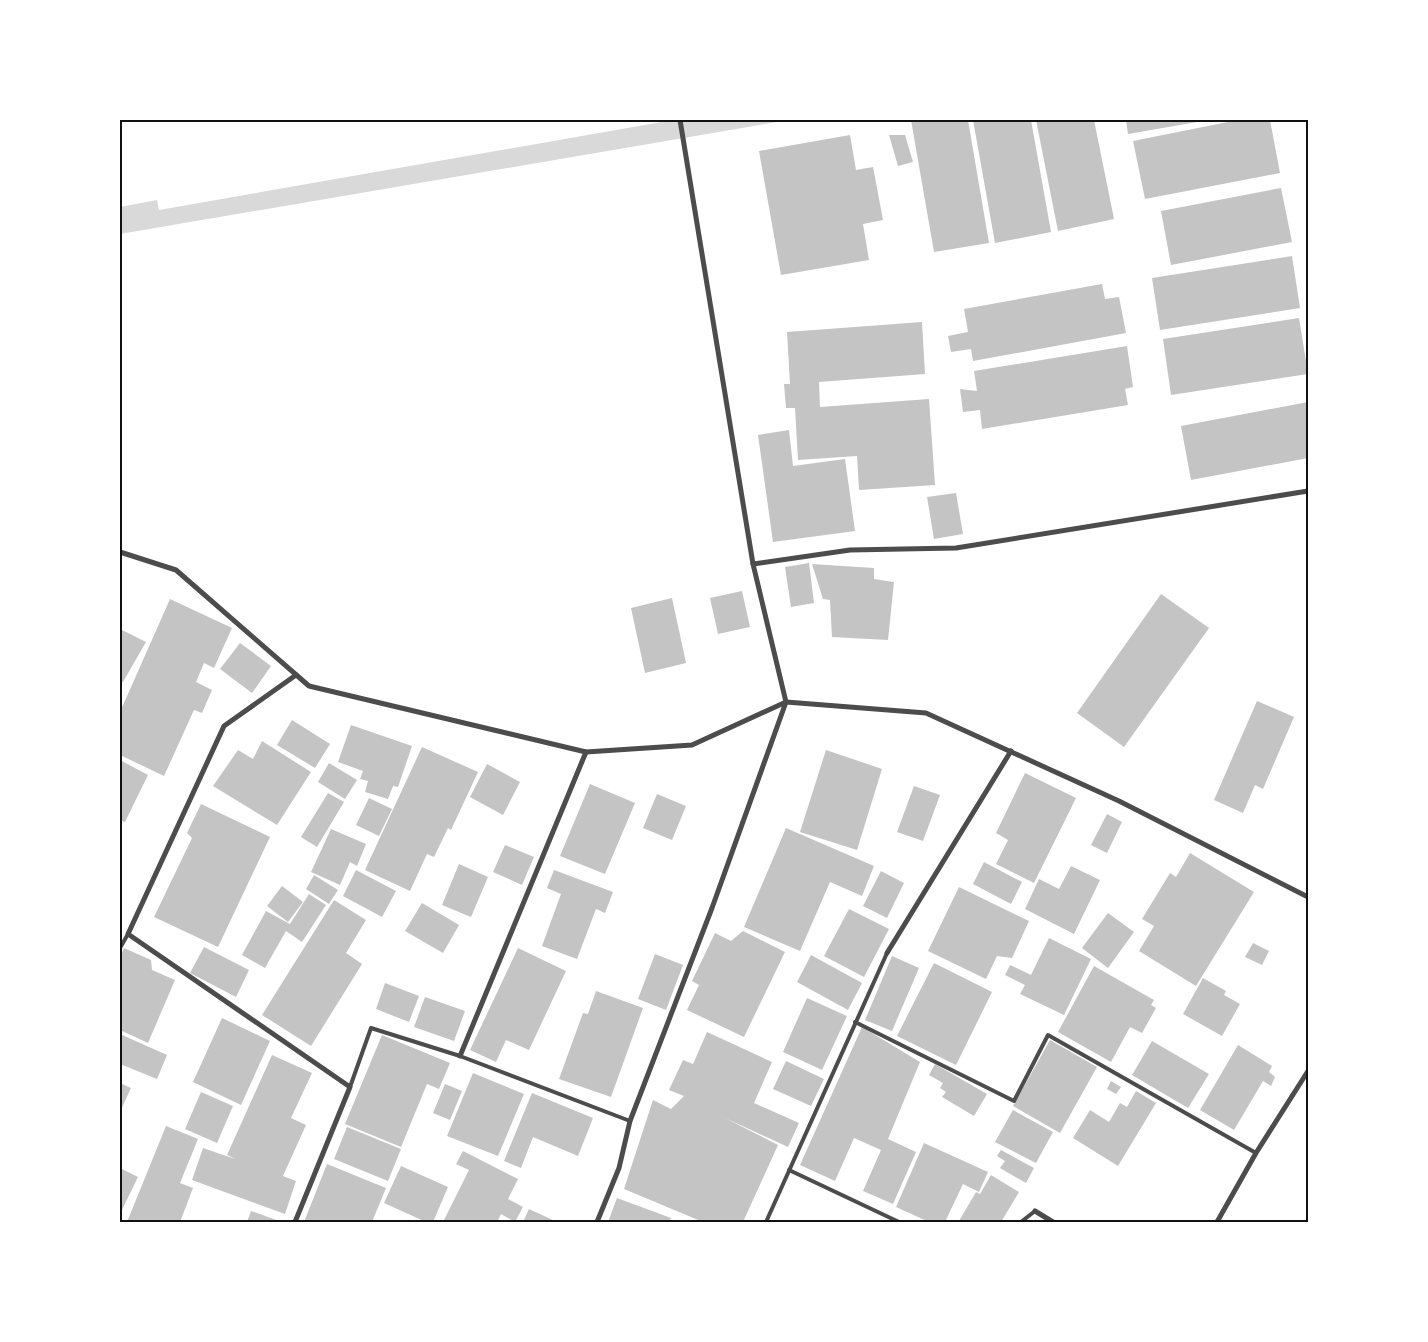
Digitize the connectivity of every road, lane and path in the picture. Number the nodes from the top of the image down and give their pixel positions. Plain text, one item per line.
1 (680, 120) edge
2 (1308, 491) edge
3 (120, 552) edge
4 (753, 564) junction
5 (296, 675) junction
6 (786, 702) junction
7 (1010, 751) junction
8 (586, 752) junction
9 (1308, 897) edge
10 (128, 934) junction
11 (120, 948) edge
12 (887, 953) joint
13 (855, 1022) junction
14 (460, 1056) junction
15 (1308, 1071) edge
16 (350, 1087) junction
17 (630, 1121) junction
18 (1256, 1153) junction
19 (789, 1170) junction
20 (1035, 1210) joint
21 (295, 1222) edge
22 (597, 1222) edge
23 (766, 1222) edge
24 (899, 1222) edge
25 (1021, 1222) edge
26 (1053, 1222) edge
27 (1217, 1222) edge

1 - 4 street
2 - 4 street
3 - 5 street
4 - 6 street
5 - 8 street
5 - 10 street
6 - 7 street
6 - 8 street
6 - 17 street
7 - 9 street
7 - 12 street
8 - 14 street
10 - 11 lane
10 - 16 street
12 - 13 lane
13 - 18 lane
13 - 19 lane
14 - 16 lane
14 - 17 lane
15 - 18 street
16 - 21 street
17 - 22 street
18 - 27 street
19 - 23 lane
19 - 24 lane
20 - 25 lane
20 - 26 street

